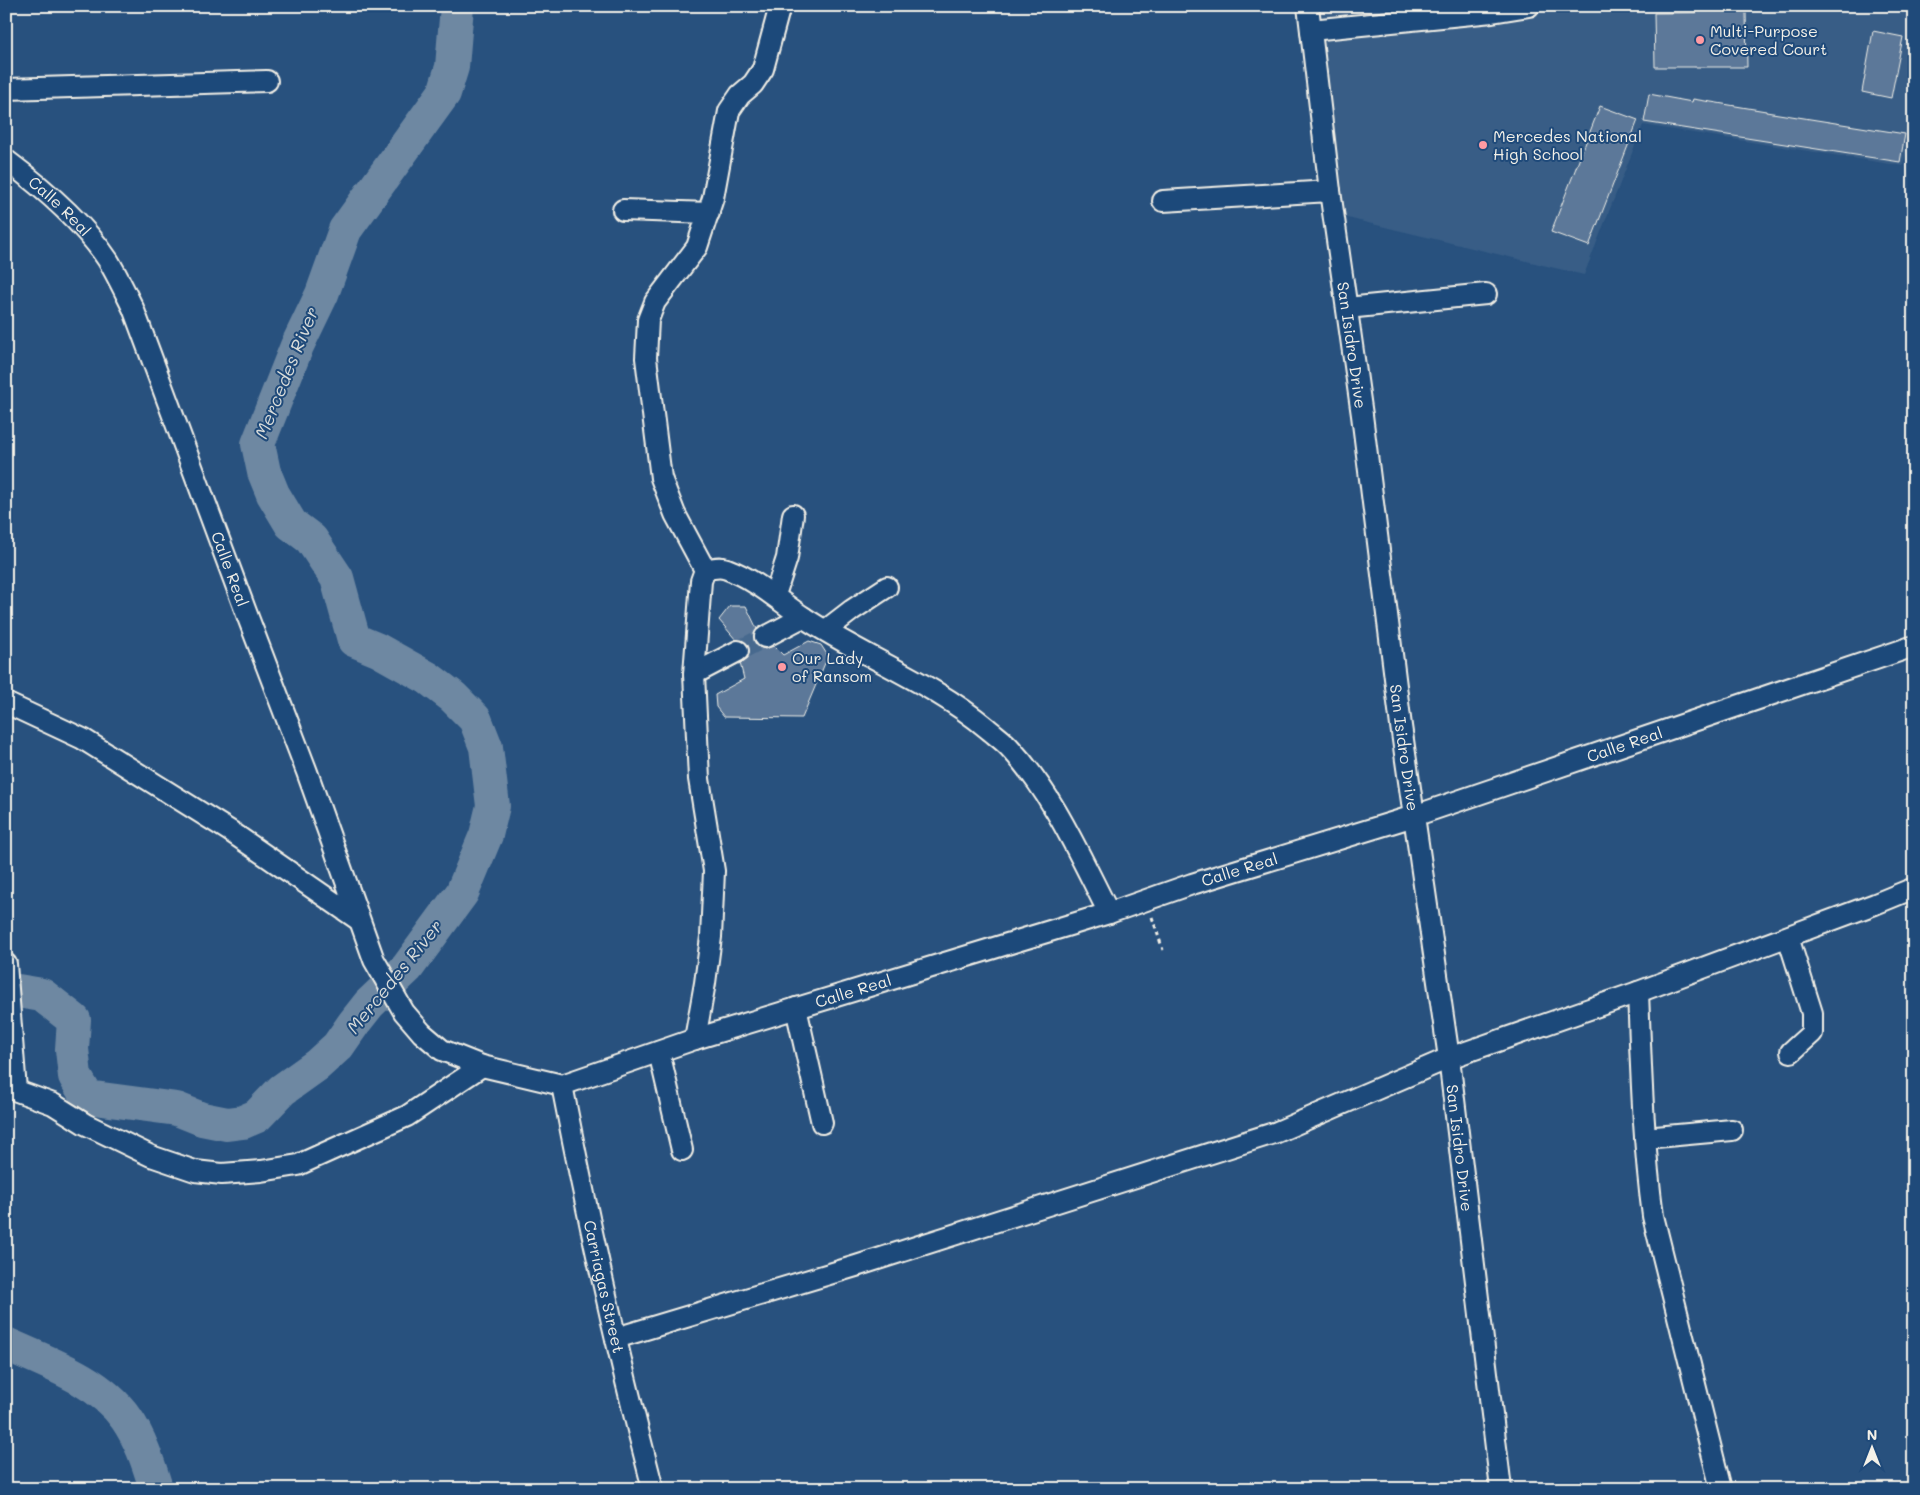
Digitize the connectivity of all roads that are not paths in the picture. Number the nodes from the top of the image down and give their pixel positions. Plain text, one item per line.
1 (780, 6) edge
2 (1308, 6) edge
3 (1529, 6) edge
4 (1311, 30) junction
5 (266, 81) dead end
6 (6, 89) edge
7 (6, 160) edge
8 (1330, 191) junction
9 (1163, 200) dead end
10 (623, 210) dead end
11 (709, 213) junction
12 (1486, 294) dead end
13 (1347, 308) junction
14 (793, 515) dead end
15 (705, 570) junction
16 (887, 587) dead end
17 (775, 595) junction
18 (803, 617) junction
19 (826, 630) junction
20 (765, 637) tunnel mouth
21 (1914, 646) edge
22 (738, 651) tunnel mouth
23 (694, 674) junction
24 (6, 703) edge
25 (1414, 816) junction
26 (1914, 888) edge
27 (1109, 913) junction
28 (359, 920) junction
29 (1788, 937) junction
30 (6, 964) edge
31 (1638, 992) junction
32 (796, 1008) junction
33 (695, 1039) junction
34 (659, 1052) junction
35 (1792, 1052) dead end
36 (1449, 1058) junction
37 (482, 1066) junction
38 (562, 1085) junction
39 (11, 1089) edge
40 (822, 1123) dead end
41 (1732, 1130) dead end
42 (1645, 1138) junction
43 (682, 1150) dead end
44 (616, 1338) junction
45 (653, 1489) edge
46 (1501, 1489) edge
47 (1721, 1489) edge

1 - 11 street
2 - 4 street, San Isidro Drive
3 - 4 street
4 - 8 street, San Isidro Drive
5 - 6 street
7 - 28 street, Calle Real
8 - 9 street
8 - 13 street, San Isidro Drive
10 - 11 street
11 - 15 street
12 - 13 street
13 - 25 street, San Isidro Drive
14 - 17 street
15 - 17 street
15 - 23 street
16 - 19 street
17 - 18 street
18 - 19 street
18 - 20 street
19 - 27 street
21 - 25 street, Calle Real
22 - 23 street
23 - 33 street
24 - 28 street
25 - 27 street, Calle Real
25 - 36 street, San Isidro Drive
26 - 29 street
27 - 32 street, Calle Real
28 - 37 street, Calle Real
29 - 31 street
29 - 35 street
30 - 39 street
31 - 36 street
31 - 42 street
32 - 33 street, Calle Real
32 - 40 street
33 - 34 street, Calle Real
34 - 38 street, Calle Real
34 - 43 street
36 - 44 street
36 - 46 street, San Isidro Drive
37 - 38 street, Calle Real
37 - 39 street
38 - 44 street, Carriagas Street
41 - 42 street
42 - 47 street
44 - 45 street, Carriagas Street

